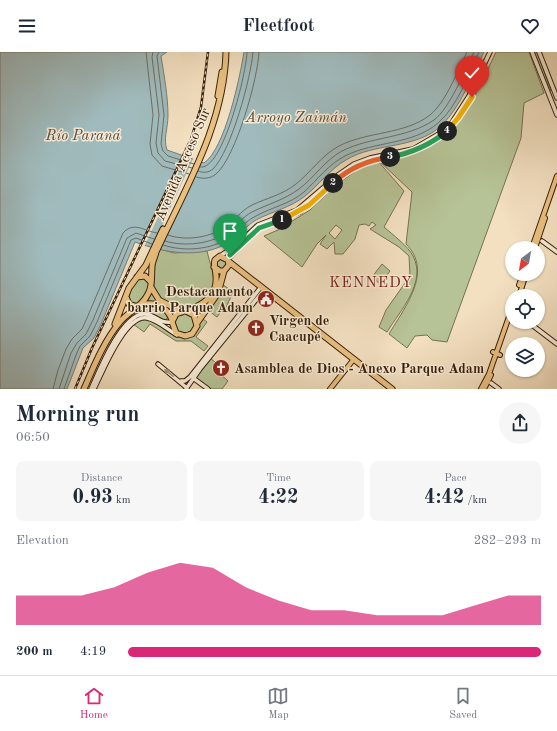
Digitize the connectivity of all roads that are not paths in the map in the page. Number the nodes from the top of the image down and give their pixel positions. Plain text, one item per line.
1 (223, 52) edge
2 (226, 52) edge
3 (492, 52) edge
4 (532, 52) edge
5 (539, 52) edge
6 (557, 98) edge
7 (557, 115) edge
8 (198, 159) junction
9 (557, 176) edge
10 (557, 184) edge
11 (539, 231) junction
12 (535, 241) edge
13 (537, 241) edge
14 (545, 243) edge
15 (155, 252) junction
16 (557, 252) edge
17 (220, 256) junction
18 (228, 260) junction
19 (214, 266) junction
20 (225, 270) junction
21 (243, 274) junction
22 (138, 277) junction
23 (151, 284) junction
24 (262, 288) junction
25 (126, 296) junction
26 (139, 306) junction
27 (184, 312) junction
28 (172, 321) junction
29 (118, 322) junction
30 (197, 323) junction
31 (505, 329) edge
32 (507, 329) edge
33 (537, 329) edge
34 (181, 336) junction
35 (557, 344) edge
36 (497, 354) junction
37 (354, 359) junction
38 (158, 364) dead end
39 (193, 378) junction
40 (181, 381) junction
41 (491, 383) dead end
42 (187, 388) edge
43 (81, 389) edge
44 (84, 389) edge
45 (93, 389) edge
46 (208, 389) edge
47 (330, 389) edge
48 (392, 389) edge
49 (481, 389) edge
50 (484, 389) edge
51 (499, 389) edge

1 - 8 highway, Avenida Acceso Sur
2 - 8 highway, Avenida Acceso Sur
3 - 17 main road
3 - 18 main road
4 - 7 main road
5 - 6 main road
8 - 15 highway, Avenida Acceso Sur
9 - 11 main road
10 - 11 main road
11 - 12 main road
11 - 13 main road
14 - 16 main road
15 - 22 highway, Avenida Acceso Sur
15 - 23 highway, Avenida Acceso Sur
17 - 18 highway
17 - 19 highway
18 - 20 highway
18 - 21 highway
19 - 20 highway
19 - 27 highway
20 - 21 highway
20 - 30 highway
21 - 24 highway
22 - 23 highway
22 - 25 highway
23 - 26 highway
23 - 27 highway
24 - 37 highway
24 - 39 main road
24 - 40 main road
25 - 26 highway
25 - 29 highway
26 - 28 highway
26 - 29 highway
27 - 28 highway
27 - 30 highway
28 - 34 highway
28 - 45 main road
29 - 43 highway
29 - 44 highway
30 - 34 highway
31 - 36 main road
32 - 36 main road
33 - 35 main road
34 - 45 main road
36 - 49 main road
36 - 50 main road
37 - 47 main road
37 - 48 highway
40 -> 38 main road
39 - 42 main road
39 - 46 main road
40 - 42 main road
41 - 51 main road

